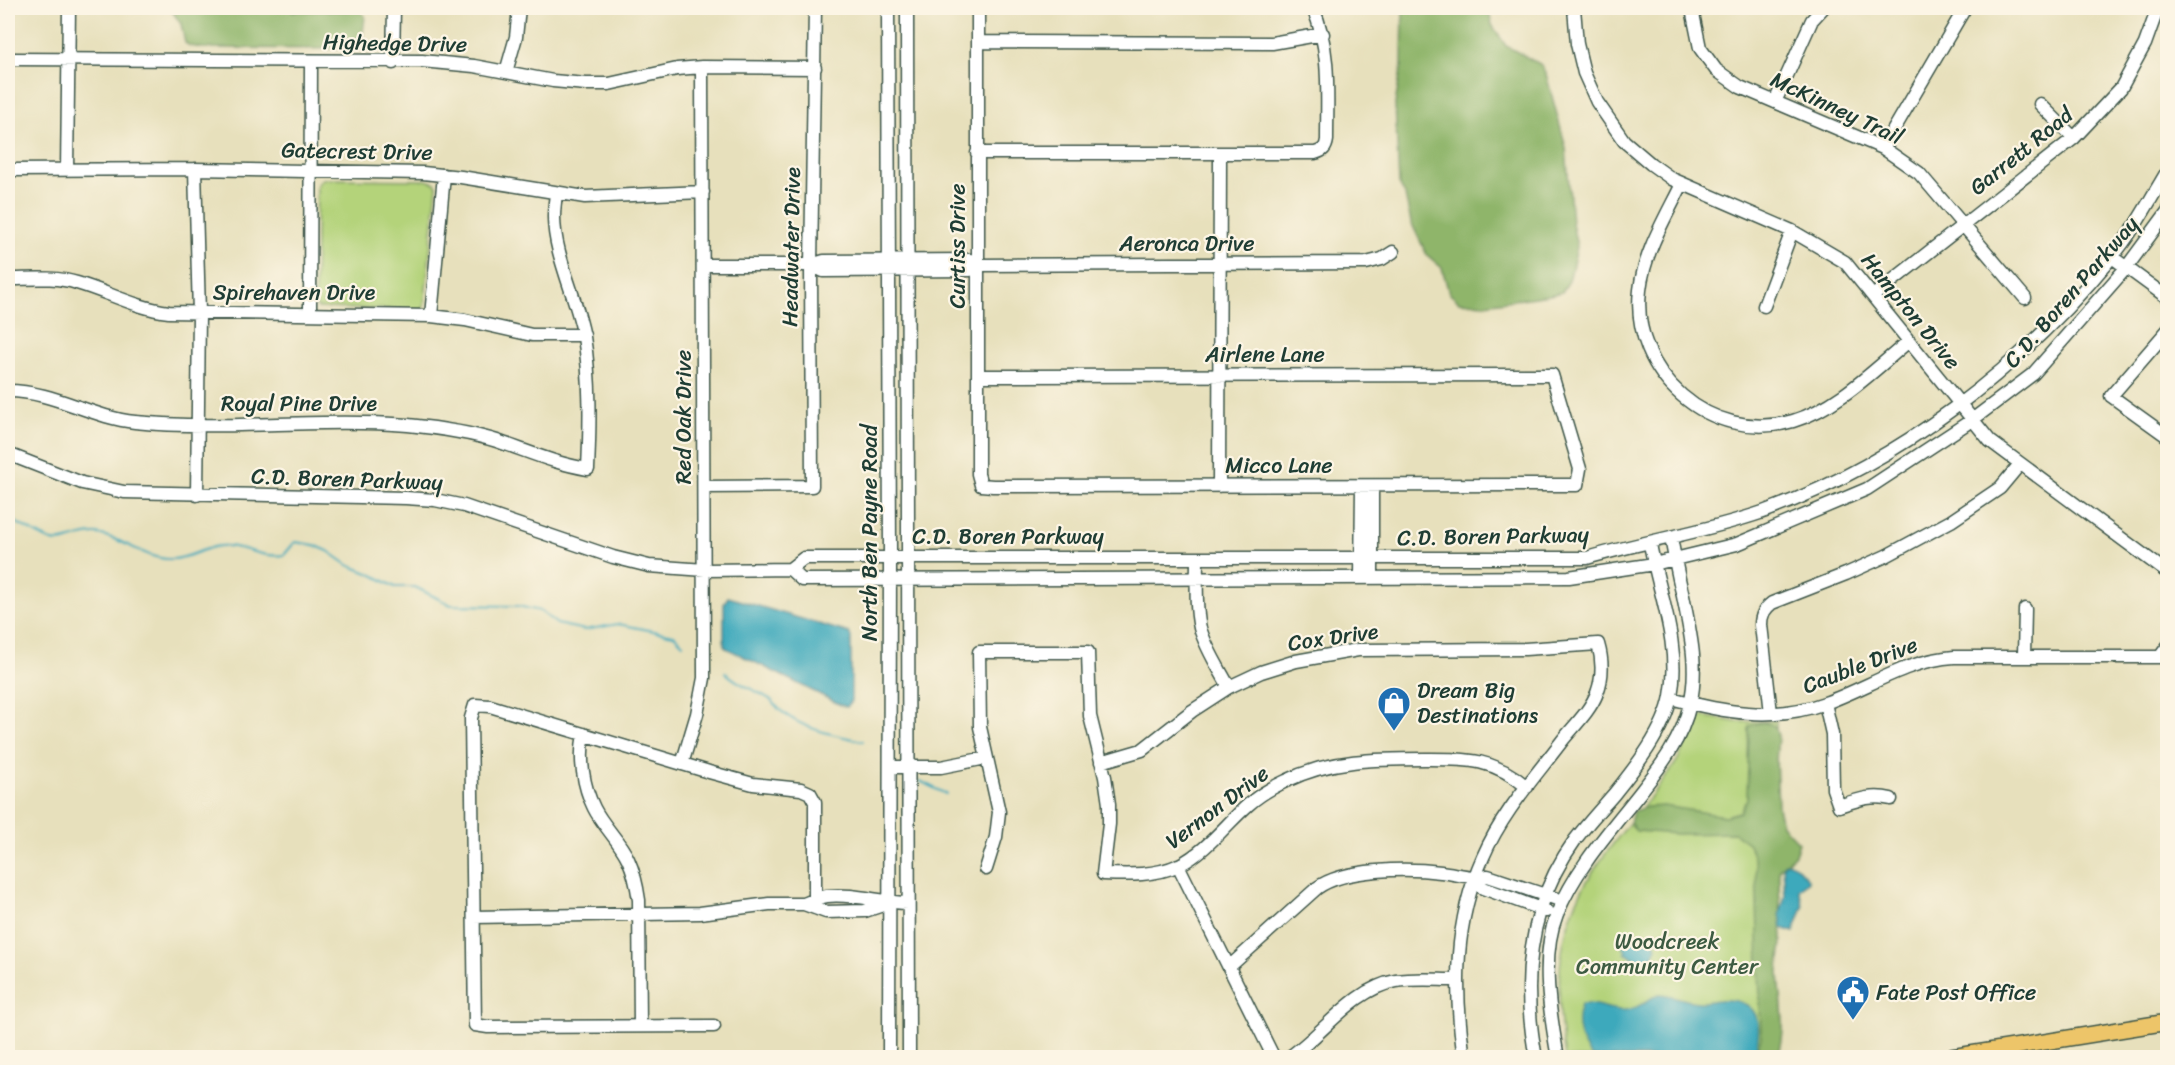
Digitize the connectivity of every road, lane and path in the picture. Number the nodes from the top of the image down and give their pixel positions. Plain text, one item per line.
1 (69, 8) edge
2 (394, 8) edge
3 (519, 8) edge
4 (815, 8) edge
5 (888, 8) edge
6 (907, 8) edge
7 (978, 8) edge
8 (1313, 8) edge
9 (1574, 8) edge
10 (1694, 8) edge
11 (1823, 8) edge
12 (1965, 8) edge
13 (2158, 8) edge
14 (1323, 34) junction
15 (978, 42) junction
16 (8, 59) edge
17 (69, 60) junction
18 (311, 62) junction
19 (393, 63) junction
20 (702, 67) junction
21 (814, 68) junction
22 (506, 72) junction
23 (1775, 102) junction
24 (2040, 104) dead end
25 (2074, 138) junction
26 (1883, 148) junction
27 (977, 153) junction
28 (1220, 154) junction
29 (195, 169) junction
30 (8, 170) edge
31 (68, 170) junction
32 (2168, 170) edge
33 (310, 171) junction
34 (444, 175) junction
35 (1682, 184) junction
36 (703, 192) junction
37 (556, 194) junction
38 (2168, 211) edge
39 (1963, 225) junction
40 (1792, 231) junction
41 (1393, 252) dead end
42 (2112, 257) junction
43 (1220, 264) junction
44 (704, 265) junction
45 (811, 265) junction
46 (978, 265) junction
47 (889, 266) junction
48 (907, 266) junction
49 (2126, 268) junction
50 (8, 279) edge
51 (1873, 296) junction
52 (2025, 298) dead end
53 (2168, 298) edge
54 (1764, 306) dead end
55 (199, 313) junction
56 (310, 313) junction
57 (431, 316) junction
58 (2168, 330) edge
59 (584, 335) junction
60 (1909, 341) junction
61 (978, 376) junction
62 (1220, 376) junction
63 (8, 391) edge
64 (1960, 404) junction
65 (1972, 420) junction
66 (198, 424) junction
67 (2168, 436) edge
68 (8, 454) edge
69 (2020, 464) junction
70 (981, 485) joint
71 (1577, 485) joint
72 (1219, 486) junction
73 (1367, 486) junction
74 (704, 487) junction
75 (198, 495) junction
76 (1671, 538) junction
77 (1650, 544) junction
78 (890, 557) junction
79 (908, 557) junction
80 (1197, 558) junction
81 (1367, 559) junction
82 (1676, 560) junction
83 (1654, 564) junction
84 (790, 569) junction
85 (705, 570) junction
86 (2168, 573) edge
87 (1367, 578) junction
88 (890, 579) junction
89 (908, 579) junction
90 (1197, 579) junction
91 (2025, 609) dead end
92 (2168, 646) edge
93 (2024, 657) junction
94 (1229, 687) junction
95 (1671, 698) junction
96 (1825, 703) junction
97 (1690, 704) junction
98 (1772, 713) junction
99 (584, 735) junction
100 (986, 758) junction
101 (1101, 762) junction
102 (682, 764) junction
103 (890, 767) junction
104 (908, 767) junction
105 (1527, 787) junction
106 (1891, 799) dead end
107 (1591, 820) junction
108 (1606, 835) junction
109 (1178, 865) junction
110 (986, 869) dead end
111 (1474, 879) junction
112 (1545, 894) junction
113 (1563, 901) junction
114 (890, 903) junction
115 (908, 903) junction
116 (812, 904) junction
117 (1540, 908) junction
118 (639, 914) junction
119 (1556, 915) junction
120 (474, 917) junction
121 (1229, 967) junction
122 (1457, 980) junction
123 (2168, 1022) edge
124 (640, 1026) junction
125 (714, 1026) dead end
126 (889, 1058) edge
127 (909, 1058) edge
128 (1274, 1058) edge
129 (1288, 1058) edge
130 (1464, 1058) edge
131 (1536, 1058) edge
132 (1558, 1058) edge
133 (1945, 1058) edge

1 - 17 street
2 - 19 street
3 - 22 street
4 - 21 street, Headwater Drive
5 - 47 street, North Ben Payne Road
6 - 48 street, North Ben Payne Road
7 - 15 street, Curtiss Drive
8 - 14 street
9 - 35 street, Hampton Drive
10 - 23 street, McKinney Trail
11 - 23 street
12 - 26 street
13 - 25 street, Garrett Road
14 - 15 street
14 - 28 street
15 - 27 street, Curtiss Drive
16 - 17 street, Highedge Drive
17 - 18 street, Highedge Drive
17 - 31 street
18 - 19 street, Highedge Drive
18 - 33 street
19 - 22 street, Highedge Drive
20 - 21 street, Highedge Drive
20 - 22 street, Highedge Drive
20 - 36 street, Red Oak Drive
21 - 45 street, Headwater Drive
23 - 26 street, McKinney Trail
24 - 25 street
25 - 39 street, Garrett Road
26 - 39 street, McKinney Trail
27 - 28 street
27 - 46 street, Curtiss Drive
28 - 43 street
29 - 31 street, Gatecrest Drive
29 - 33 street, Gatecrest Drive
29 - 55 street
30 - 31 street, Gatecrest Drive
32 - 42 street, C.D. Boren Parkway
33 - 34 street, Gatecrest Drive
33 - 56 street
34 - 37 street, Gatecrest Drive
34 - 57 street
35 - 40 street, Hampton Drive
35 - 60 street
36 - 37 street, Gatecrest Drive
36 - 44 street, Red Oak Drive
37 - 59 street
38 - 49 street, C.D. Boren Parkway
39 - 51 street, Garrett Road
39 - 52 street, McKinney Trail
40 - 51 street, Hampton Drive
40 - 54 street
41 - 43 street, Aeronca Drive
42 - 49 street
42 - 64 street, C.D. Boren Parkway
43 - 46 street, Aeronca Drive
43 - 62 street
44 - 45 street, Aeronca Drive
44 - 74 street, Red Oak Drive
45 - 47 street, Aeronca Drive
45 - 74 street, Headwater Drive
46 - 48 street, Aeronca Drive
46 - 61 street, Curtiss Drive
47 - 48 street, Aeronca Drive
47 - 78 street, North Ben Payne Road
48 - 79 street, North Ben Payne Road
49 - 53 street
49 - 65 street, C.D. Boren Parkway
50 - 55 street, Spirehaven Drive
51 - 60 street, Hampton Drive
55 - 56 street, Spirehaven Drive
55 - 66 street
56 - 57 street, Spirehaven Drive
57 - 59 street, Spirehaven Drive
58 - 67 street
59 - 66 street, Royal Pine Drive
60 - 64 street, Hampton Drive
61 - 62 street, Airlene Lane
61 - 70 street, Curtiss Drive
62 - 71 street, Airlene Lane
62 - 72 street
63 - 66 street, Royal Pine Drive
64 - 65 street, Hampton Drive
64 - 76 street, C.D. Boren Parkway
65 - 69 street, Hampton Drive
65 - 82 street, C.D. Boren Parkway
66 - 75 street
68 - 75 street, C.D. Boren Parkway
69 - 86 street, Hampton Drive
69 - 98 street
70 - 72 street, Micco Lane
71 - 73 street, Micco Lane
72 - 73 street, Micco Lane
73 - 81 street
74 - 85 street, Red Oak Drive
75 - 85 street, C.D. Boren Parkway
76 - 77 street, C.D. Boren Parkway
76 - 82 street
77 - 81 street, C.D. Boren Parkway
77 - 83 street
78 - 79 street, C.D. Boren Parkway
78 - 84 street, C.D. Boren Parkway
78 - 88 street, North Ben Payne Road
79 - 80 street, C.D. Boren Parkway
79 - 89 street, North Ben Payne Road
80 - 81 street, C.D. Boren Parkway
80 - 90 street
81 - 87 street
82 - 83 street, C.D. Boren Parkway
82 - 97 street
83 - 87 street, C.D. Boren Parkway
83 - 95 street
84 - 85 street, C.D. Boren Parkway
84 - 88 street, C.D. Boren Parkway
85 - 102 street, Red Oak Drive
87 - 90 street, C.D. Boren Parkway
88 - 89 street, C.D. Boren Parkway
88 - 103 street, North Ben Payne Road
89 - 90 street, C.D. Boren Parkway
89 - 104 street, North Ben Payne Road
90 - 94 street
91 - 93 street
92 - 93 street, Cauble Drive
93 - 96 street, Cauble Drive
94 - 101 street, Cox Drive
94 - 105 street, Cox Drive
95 - 97 street, Cauble Drive
95 - 107 street
96 - 98 street, Cauble Drive
96 - 106 street
97 - 98 street, Cauble Drive
97 - 108 street
99 - 102 street
99 - 118 street
99 - 120 street
100 - 101 street
100 - 104 street
100 - 110 street
101 - 109 street, Vernon Drive
102 - 116 street
103 - 104 street
103 - 114 street, North Ben Payne Road
104 - 115 street, North Ben Payne Road
105 - 109 street, Vernon Drive
105 - 111 street
107 - 108 street
107 - 112 street
108 - 113 street
109 - 121 street
111 - 112 street
111 - 117 street
111 - 121 street
111 - 122 street
112 - 113 street
112 - 117 street
113 - 119 street
114 - 115 street
114 - 116 street
114 - 126 street, North Ben Payne Road
115 - 127 street, North Ben Payne Road
116 - 118 street
117 - 119 street
117 - 131 street
118 - 120 street
118 - 124 street
119 - 132 street
120 - 124 street
121 - 128 street
122 - 129 street
122 - 130 street
123 - 133 main road
124 - 125 street

